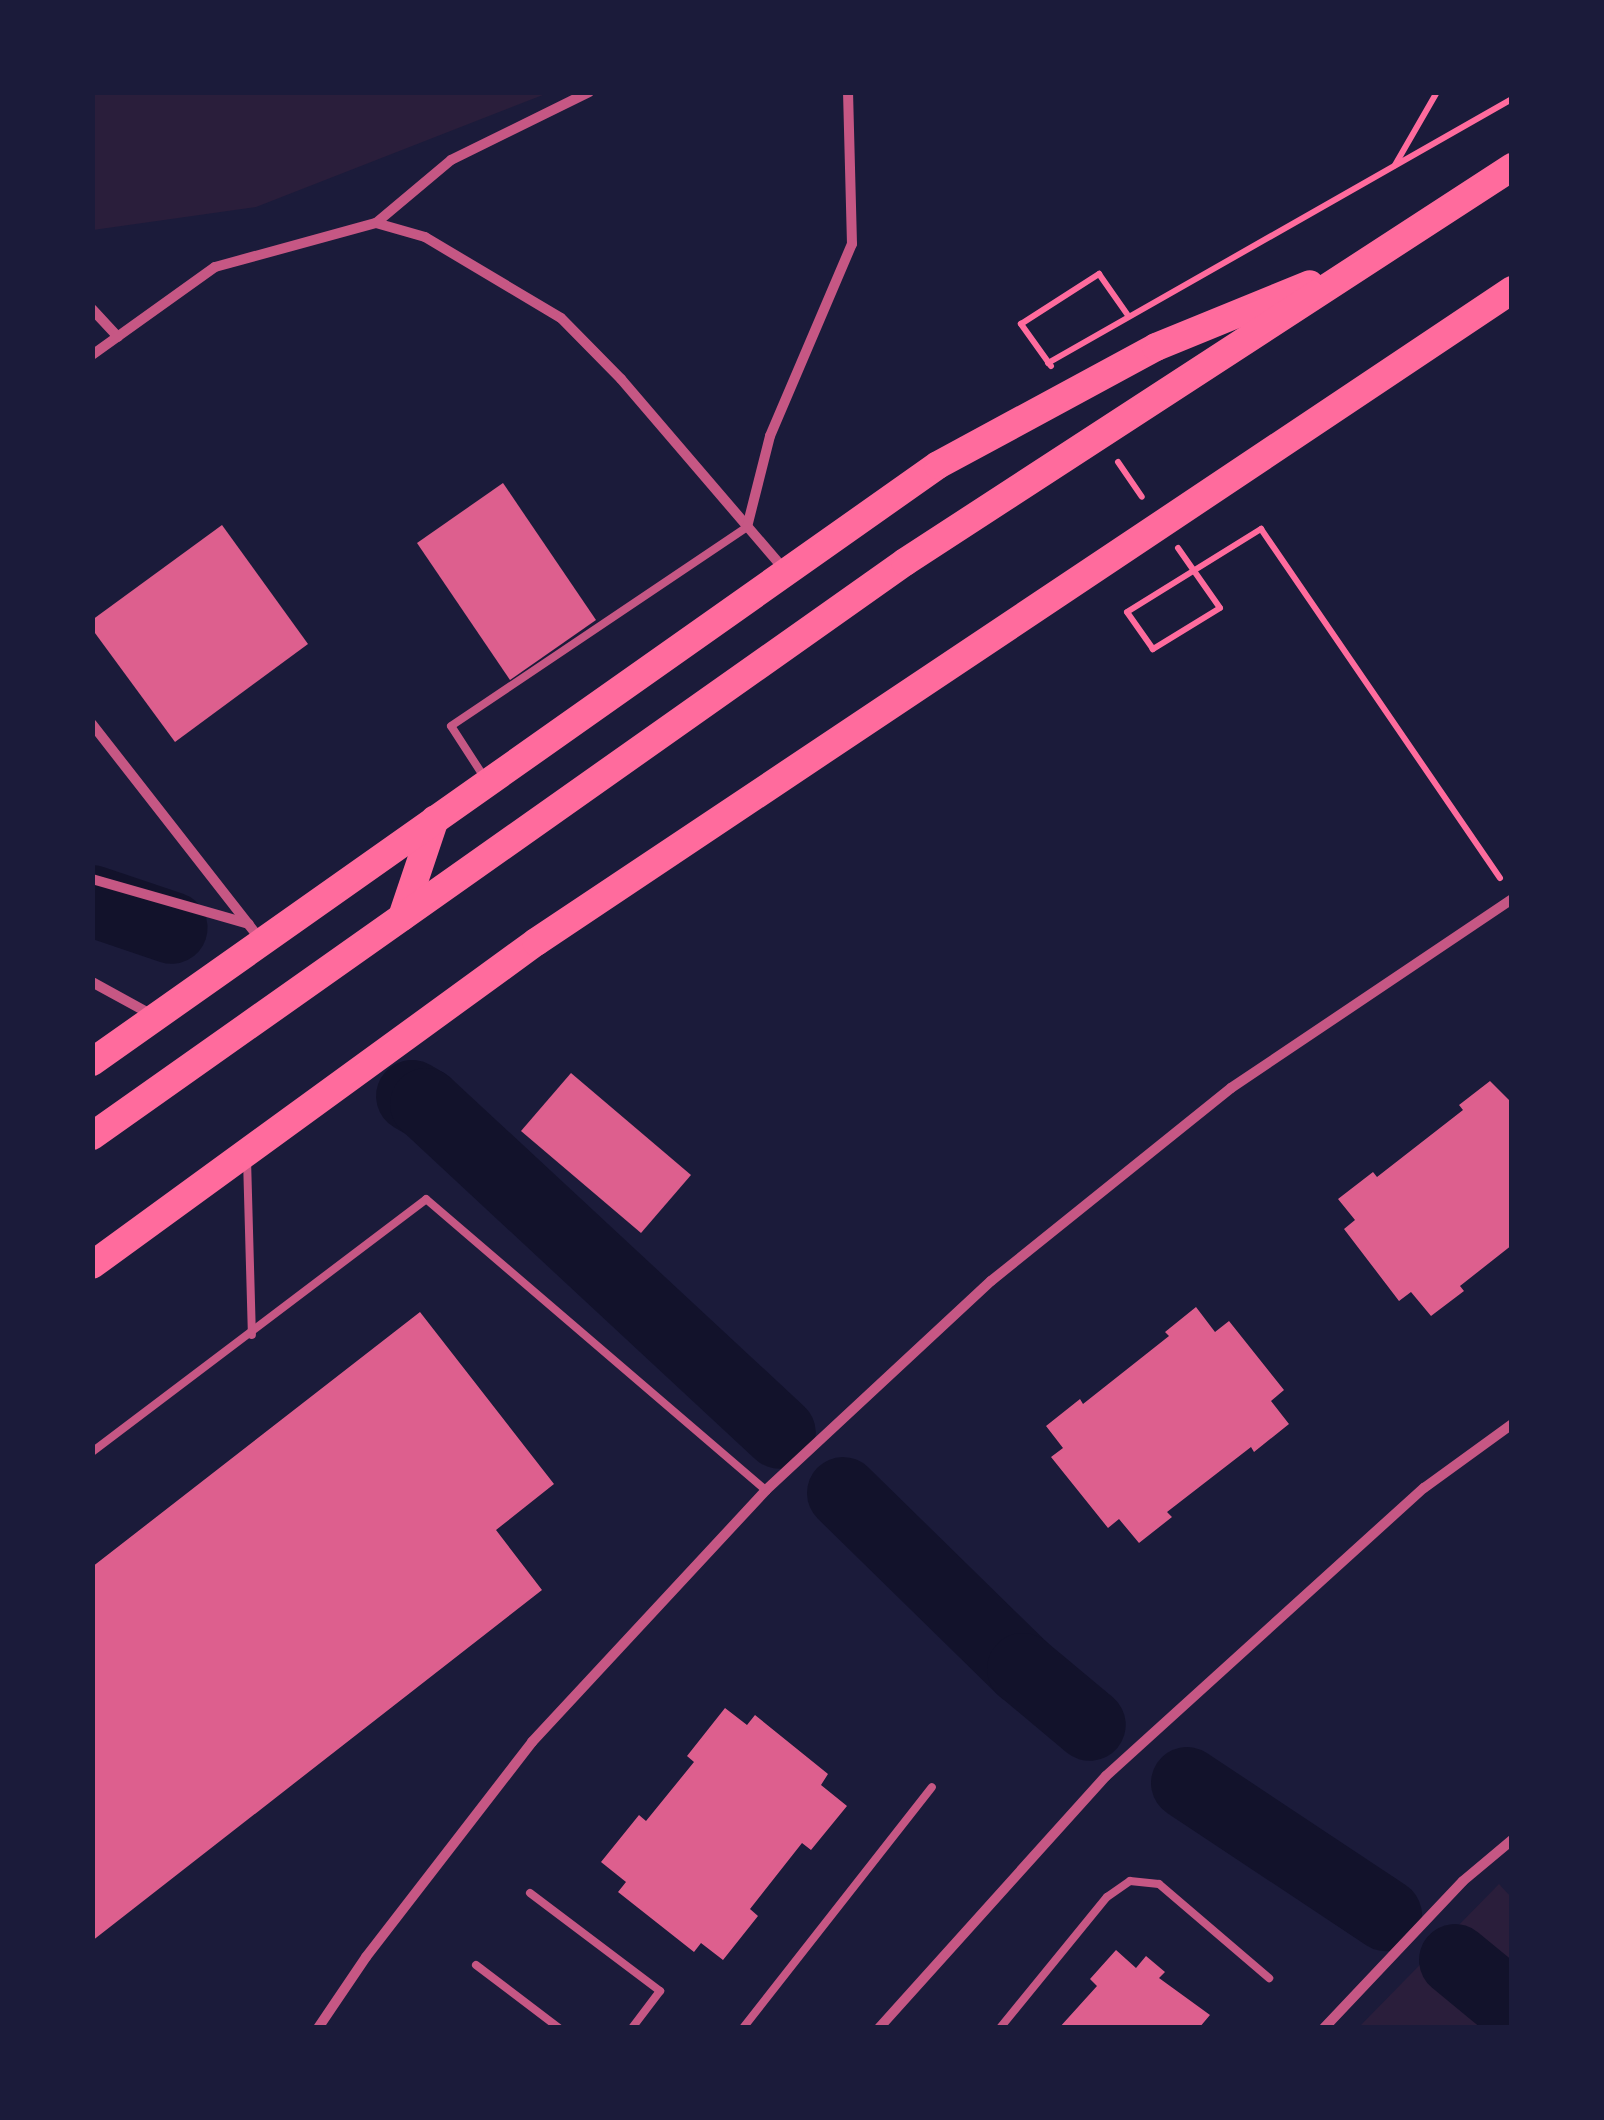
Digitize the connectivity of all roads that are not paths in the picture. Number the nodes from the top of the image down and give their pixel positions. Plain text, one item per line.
1 (589, 92) edge
2 (848, 92) edge
3 (1512, 166) edge
4 (376, 223) junction
5 (1371, 258) junction
6 (1512, 290) edge
7 (92, 309) edge
8 (118, 336) junction
9 (92, 355) edge
10 (747, 527) junction
11 (785, 570) junction
12 (92, 724) edge
13 (488, 782) junction
14 (435, 819) junction
15 (92, 878) edge
16 (1510, 903) edge
17 (402, 917) junction
18 (256, 933) junction
19 (92, 982) edge
20 (154, 1017) junction
21 (92, 1062) edge
22 (92, 1136) edge
23 (246, 1153) junction
24 (92, 1266) edge
25 (252, 1335) junction
26 (1512, 1424) edge
27 (92, 1452) edge
28 (766, 1490) junction
29 (932, 1786) dead end
30 (1512, 1840) edge
31 (530, 1893) dead end
32 (476, 1964) dead end
33 (1269, 1978) dead end
34 (318, 2028) edge
35 (559, 2028) edge
36 (632, 2028) edge
37 (743, 2028) edge
38 (879, 2028) edge
39 (1000, 2028) edge
40 (1324, 2028) edge

1 - 4 street
2 - 10 street
3 - 5 highway
4 - 8 street
4 - 10 street
5 - 11 highway
5 - 17 highway
6 - 23 highway
7 - 8 street
8 - 9 street
10 - 11 street
10 - 13 lane
11 - 13 highway
12 - 18 street
13 - 14 highway
14 - 17 highway
14 - 18 highway
15 - 18 street
16 - 28 street
17 - 22 highway
18 - 20 highway
19 - 20 street
20 - 21 highway
23 - 24 highway
23 - 25 lane
25 - 27 lane
25 - 28 lane
26 - 38 street
28 - 34 street
29 - 37 lane
30 - 40 street
31 - 36 lane
32 - 35 lane
33 - 39 lane

